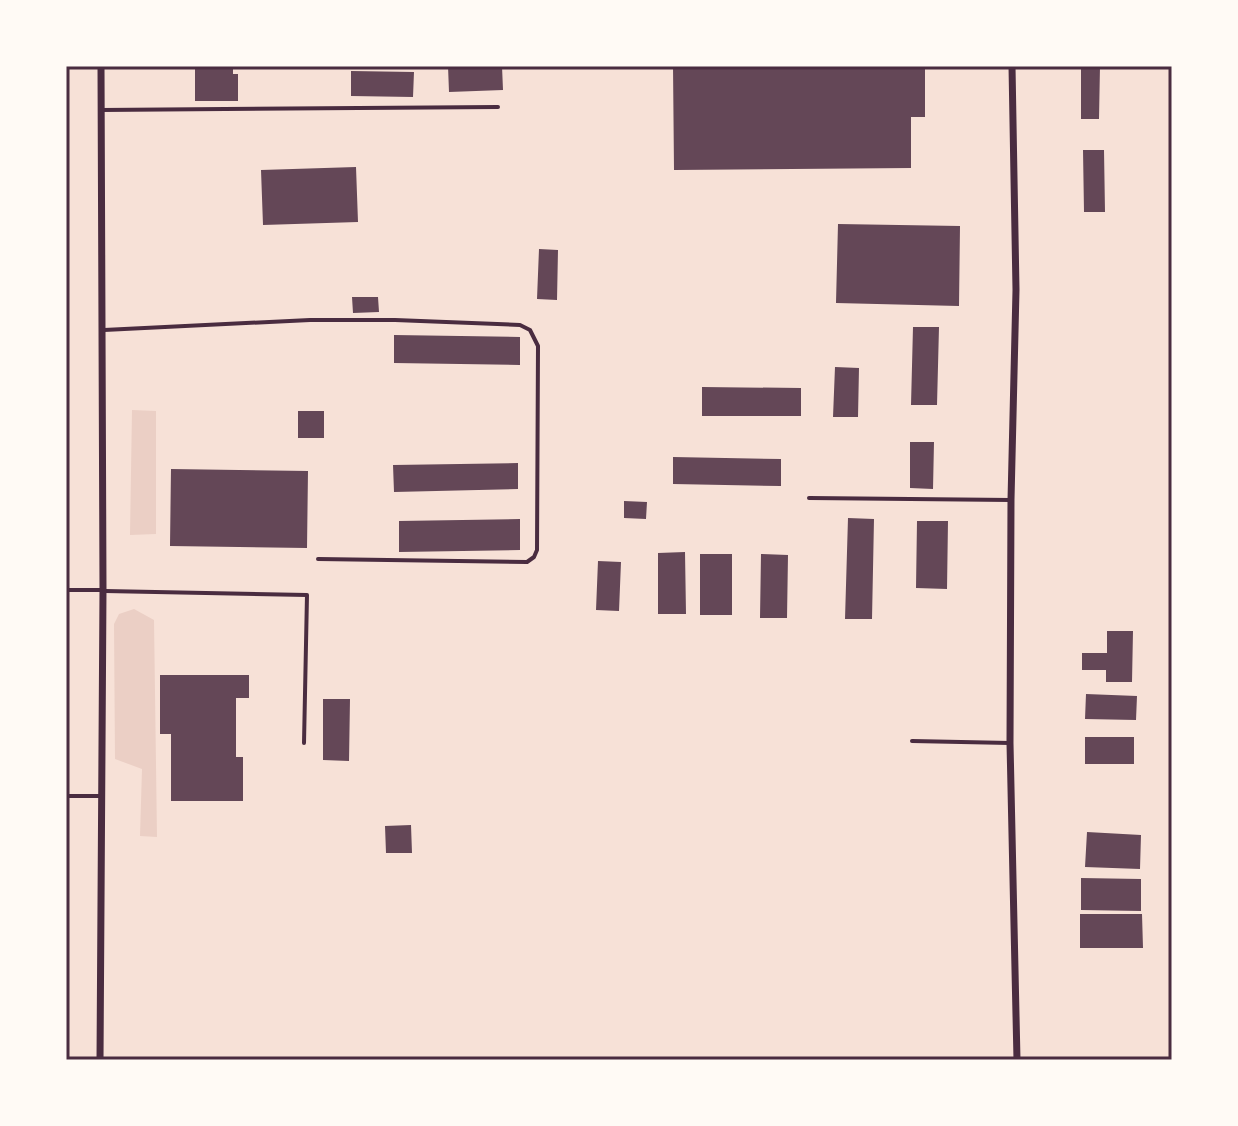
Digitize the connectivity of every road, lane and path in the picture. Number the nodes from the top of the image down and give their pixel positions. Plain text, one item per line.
1 (101, 66) edge
2 (1012, 66) edge
3 (498, 107) dead end
4 (101, 110) junction
5 (101, 330) junction
6 (809, 498) dead end
7 (1011, 500) junction
8 (318, 559) dead end
9 (66, 590) edge
10 (102, 590) junction
11 (912, 741) dead end
12 (304, 743) dead end
13 (1010, 743) junction
14 (66, 796) edge
15 (101, 796) junction
16 (100, 1060) edge
17 (1017, 1060) edge

1 - 4 street
2 - 7 street
3 - 4 lane
4 - 5 street
5 - 8 lane
5 - 10 street
6 - 7 lane
7 - 13 street
9 - 10 lane
10 - 12 lane
10 - 15 street
11 - 13 lane
13 - 17 street
14 - 15 lane
15 - 16 street

